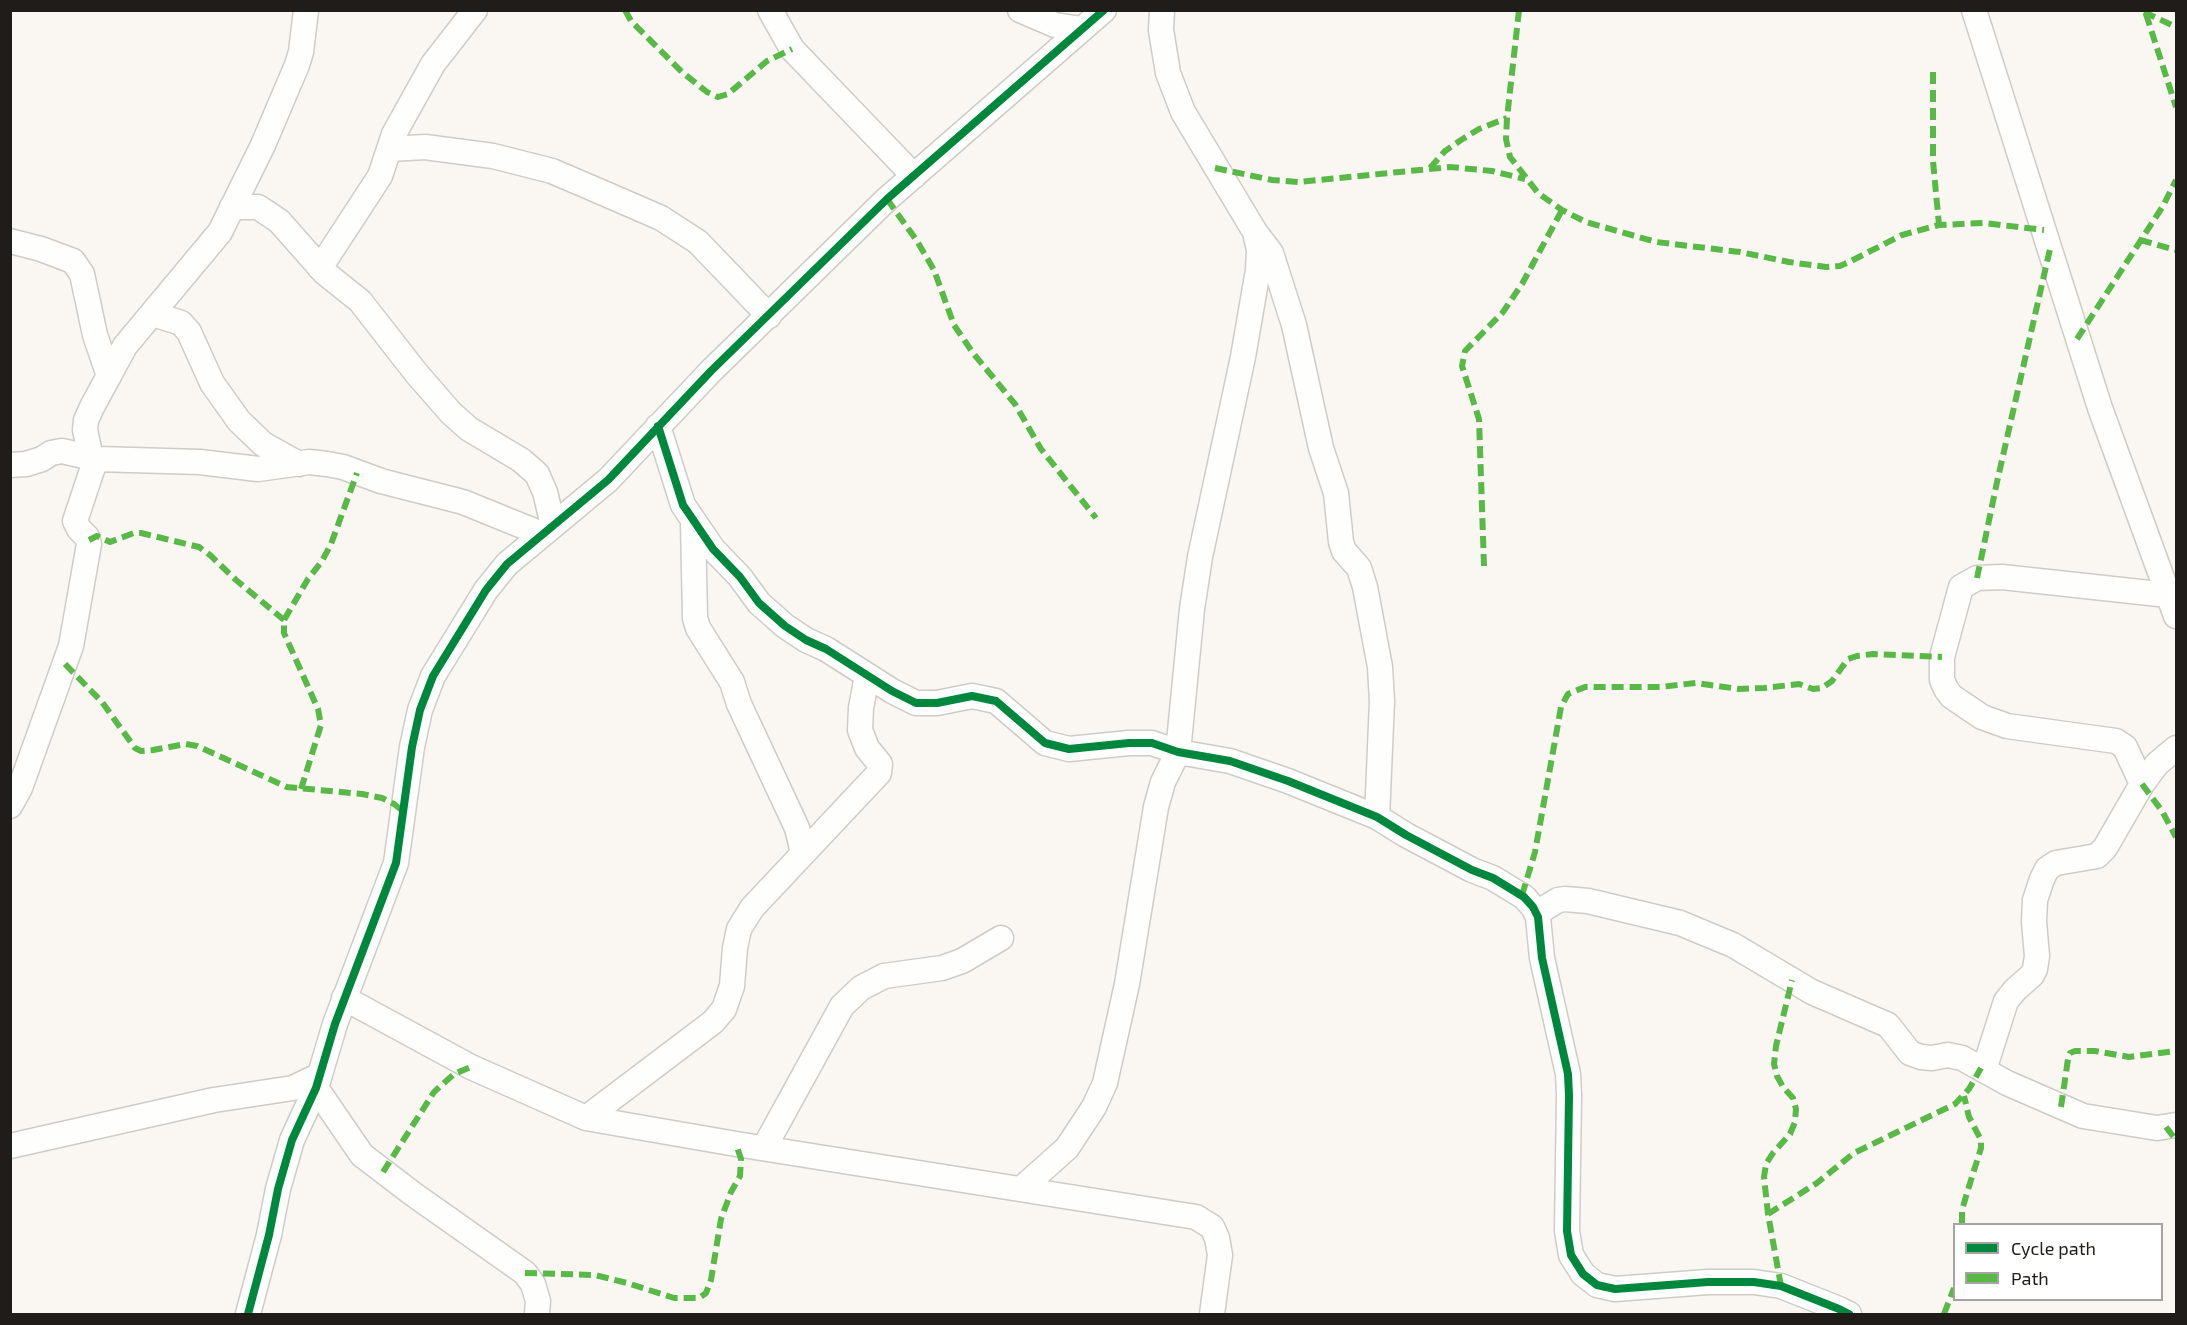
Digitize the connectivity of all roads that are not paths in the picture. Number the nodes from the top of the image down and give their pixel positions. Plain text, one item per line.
1 (306, 10) edge
2 (475, 10) edge
3 (770, 10) edge
4 (1020, 10) edge
5 (1104, 10) edge
6 (1162, 10) edge
7 (1974, 10) edge
8 (1082, 29) junction
9 (389, 149) junction
10 (914, 176) junction
11 (232, 207) junction
12 (1255, 232) junction
13 (10, 241) edge
14 (320, 268) junction
15 (153, 314) junction
16 (769, 316) junction
17 (109, 376) junction
18 (658, 426) junction
19 (94, 458) junction
20 (299, 464) junction
21 (10, 465) edge
22 (693, 522) junction
23 (547, 529) junction
24 (2172, 605) edge
25 (867, 676) junction
26 (2176, 748) edge
27 (1178, 752) junction
28 (2142, 784) junction
29 (10, 806) edge
30 (1377, 817) junction
31 (803, 853) junction
32 (1537, 913) junction
33 (1001, 938) dead end
34 (345, 998) junction
35 (1984, 1070) junction
36 (318, 1082) junction
37 (586, 1118) junction
38 (2176, 1125) edge
39 (10, 1146) edge
40 (764, 1148) junction
41 (1021, 1189) junction
42 (248, 1314) edge
43 (537, 1314) edge
44 (1212, 1314) edge
45 (1849, 1314) edge

1 - 11 street
2 - 9 street
3 - 10 street
4 - 8 street
5 - 8 street
6 - 12 street
7 - 24 street
8 - 10 street
9 - 14 street
9 - 16 street
10 - 16 street
11 - 14 street
11 - 15 street
12 - 27 street
12 - 30 street
13 - 17 street
14 - 23 street
15 - 17 street
15 - 20 street
16 - 18 street
17 - 19 street
18 - 22 street
18 - 23 street
19 - 20 street
19 - 21 street
19 - 29 street
20 - 23 street
22 - 25 street
22 - 31 street
23 - 34 street
24 - 28 street
25 - 27 street
25 - 31 street
26 - 28 street
27 - 30 street
27 - 41 street
28 - 35 street
30 - 32 street
31 - 37 street
32 - 35 street
32 - 45 street
33 - 40 street
34 - 36 street
34 - 37 street
35 - 38 street
36 - 39 street
36 - 42 street
36 - 43 street
37 - 40 street
40 - 41 street
41 - 44 street

